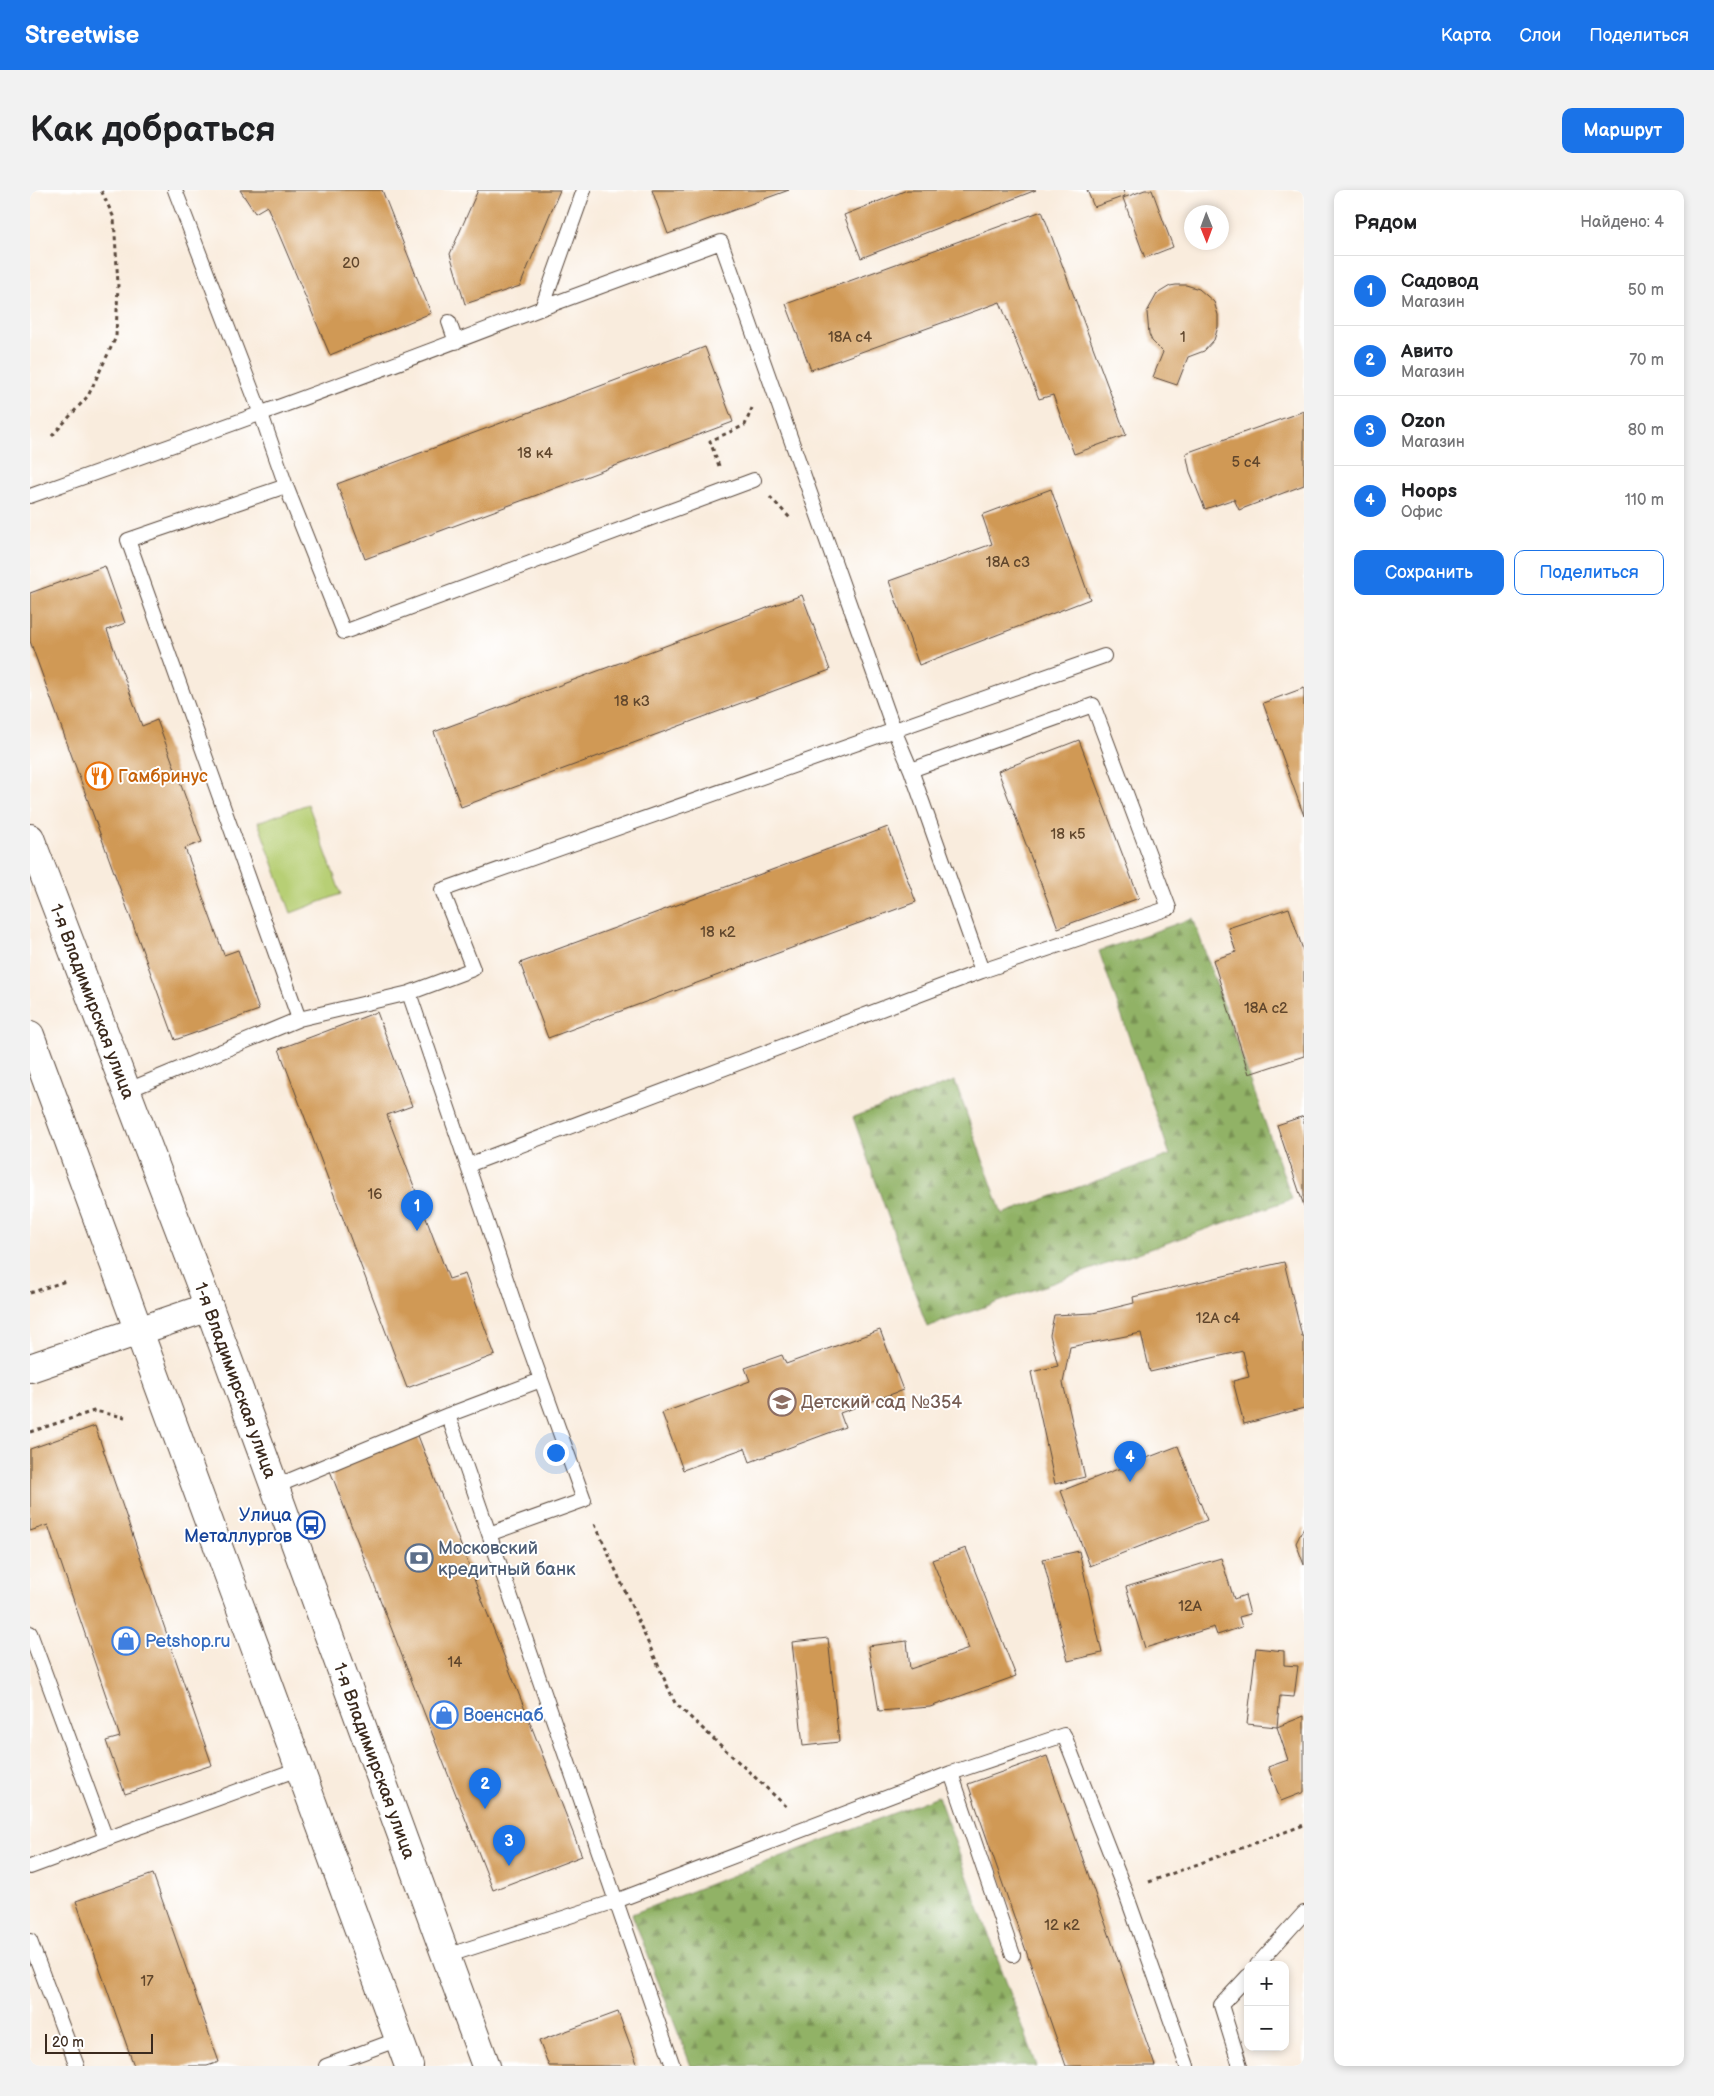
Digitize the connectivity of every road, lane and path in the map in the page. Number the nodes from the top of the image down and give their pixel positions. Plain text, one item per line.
1 (101, 190) edge
2 (175, 190) edge
3 (584, 190) edge
4 (542, 308) junction
5 (448, 322) dead end
6 (456, 342) junction
7 (768, 374) junction
8 (261, 414) junction
9 (52, 436) dead end
10 (754, 480) dead end
11 (286, 486) junction
12 (727, 490) junction
13 (30, 496) edge
14 (1104, 656) dead end
15 (894, 730) junction
16 (911, 770) junction
17 (30, 838) edge
18 (982, 971) junction
19 (409, 993) junction
20 (299, 1019) junction
21 (30, 1035) edge
22 (126, 1091) junction
23 (468, 1165) junction
24 (66, 1281) dead end
25 (30, 1293) edge
26 (209, 1307) junction
27 (139, 1331) junction
28 (30, 1368) edge
29 (541, 1380) junction
30 (448, 1415) junction
31 (125, 1417) dead end
32 (30, 1432) edge
33 (274, 1487) junction
34 (584, 1500) junction
35 (489, 1534) junction
36 (30, 1633) edge
37 (301, 1768) junction
38 (950, 1773) junction
39 (1304, 1825) edge
40 (809, 1827) junction
41 (106, 1839) junction
42 (30, 1867) edge
43 (1125, 1891) junction
44 (616, 1901) junction
45 (1304, 1912) edge
46 (30, 1941) edge
47 (446, 1956) junction
48 (1014, 1956) dead end
49 (1261, 1961) edge
50 (1244, 1980) edge
51 (399, 2039) junction
52 (76, 2066) edge
53 (326, 2066) edge
54 (409, 2066) edge
55 (486, 2066) edge
56 (674, 2066) edge
57 (1187, 2066) edge
58 (1240, 2066) edge

1 - 9 path
2 - 8 lane
3 - 4 lane
4 - 6 lane
4 - 7 lane
5 - 6 lane
6 - 8 lane
7 - 12 path
7 - 15 lane
8 - 11 lane
8 - 13 lane
10 - 12 lane
11 - 12 lane
11 - 20 lane
14 - 15 lane
15 - 16 lane
15 - 19 lane
16 - 18 lane
16 - 18 lane
17 - 22 main road, 1-я Владимирская улица
18 - 23 lane
19 - 20 lane
19 - 23 lane
20 - 22 lane
21 - 27 main road
22 - 26 main road, 1-я Владимирская улица
23 - 29 lane
24 - 25 path
26 - 27 main road
26 - 33 main road, 1-я Владимирская улица
27 - 28 main road
27 - 37 main road
29 - 30 lane
29 - 34 lane
30 - 33 lane
30 - 35 lane
31 - 32 path
33 - 47 main road, 1-я Владимирская улица
34 - 35 lane
34 - 40 path
35 - 44 lane
36 - 41 lane
37 - 41 lane
37 - 51 main road
38 - 40 lane
38 - 43 lane
38 - 48 lane
39 - 43 path
40 - 44 lane
41 - 42 lane
43 - 57 lane
44 - 47 lane
44 - 56 lane
45 - 49 lane
46 - 52 lane
47 - 55 main road, 1-я Владимирская улица
50 - 58 lane
51 - 53 lane
51 - 54 main road

